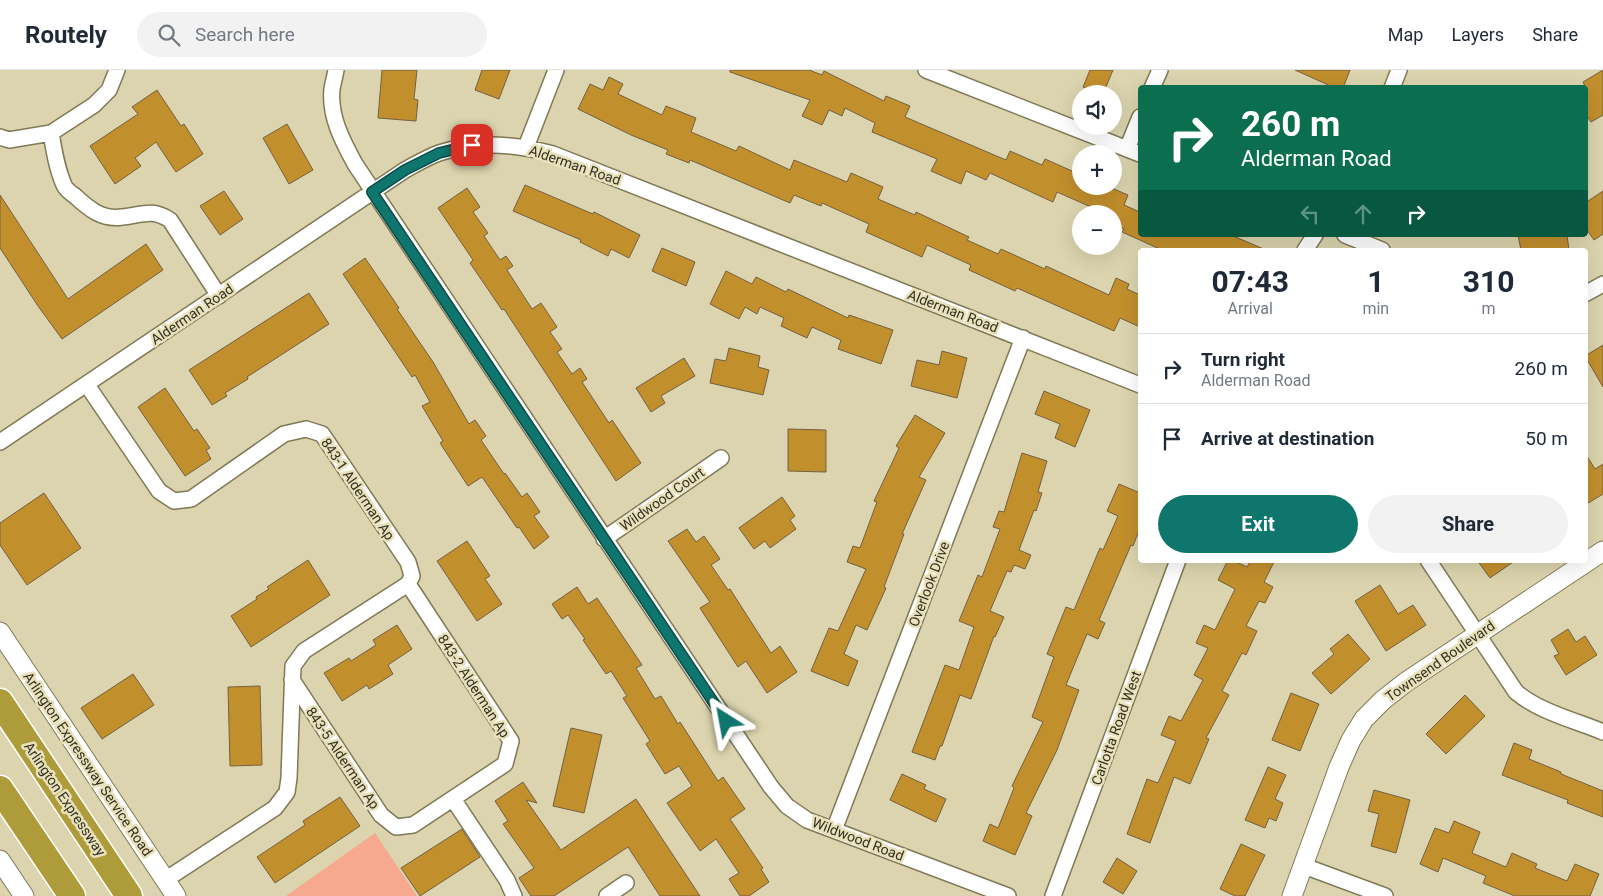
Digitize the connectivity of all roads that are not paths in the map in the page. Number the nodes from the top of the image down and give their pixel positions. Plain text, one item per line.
1 (117, 70) edge
2 (336, 70) edge
3 (556, 70) edge
4 (926, 70) edge
5 (1160, 70) edge
6 (1399, 70) edge
7 (1153, 85) edge
8 (1393, 85) edge
9 (1138, 127) edge
10 (51, 133) junction
11 (0, 137) edge
12 (526, 147) junction
13 (1133, 152) edge
14 (372, 192) junction
15 (1314, 237) edge
16 (1350, 237) edge
17 (1306, 248) edge
18 (1377, 248) edge
19 (1603, 284) edge
20 (1588, 292) edge
21 (219, 296) junction
22 (1023, 338) junction
23 (1138, 384) edge
24 (87, 385) junction
25 (0, 442) edge
26 (721, 458) dead end
27 (604, 539) junction
28 (1603, 551) edge
29 (1588, 561) edge
30 (1177, 563) edge
31 (1430, 563) edge
32 (1585, 563) edge
33 (408, 584) junction
34 (0, 632) edge
35 (1478, 635) junction
36 (292, 680) junction
37 (0, 702) edge
38 (1603, 732) edge
39 (0, 789) edge
40 (453, 799) junction
41 (834, 830) junction
42 (0, 860) edge
43 (1304, 866) junction
44 (165, 880) junction
45 (626, 883) dead end
46 (24, 896) edge
47 (72, 896) edge
48 (129, 896) edge
49 (176, 896) edge
50 (514, 896) edge
51 (607, 896) edge
52 (1008, 896) edge
53 (1053, 896) edge
54 (1292, 896) edge
55 (1385, 896) edge

1 - 10 street
2 - 14 street, Wildwood Road
3 - 12 street
4 - 13 street
5 - 7 street
6 - 8 street
9 - 13 street
10 - 11 street
10 - 21 street
12 - 14 street, Alderman Road
12 - 22 street, Alderman Road
14 - 21 street, Alderman Road
14 - 27 street, Wildwood Road
15 - 17 street
16 - 18 street
19 - 20 street
21 - 24 street, Alderman Road
22 - 23 street, Alderman Road
22 - 41 street, Overlook Drive
24 - 25 street, Alderman Road
24 - 33 street, 843-1 Alderman Ap
26 - 27 street, Wildwood Court
27 - 41 street, Wildwood Road
28 - 29 street, Townsend Boulevard
30 - 53 street, Carlotta Road West
31 - 35 street
32 - 35 street, Townsend Boulevard
33 - 36 street
33 - 40 street, 843-2 Alderman Ap
34 - 44 street, Arlington Expressway Service Road
35 - 38 street
35 - 43 street, Townsend Boulevard
36 - 40 street, 843-5 Alderman Ap
36 - 44 street
37 - 48 highway, Arlington Expressway
39 - 47 highway
40 - 50 street
41 - 52 street, Wildwood Road
42 - 46 street
43 - 54 street, Townsend Boulevard
43 - 55 street
44 - 49 street, Arlington Expressway Service Road
45 - 51 street

